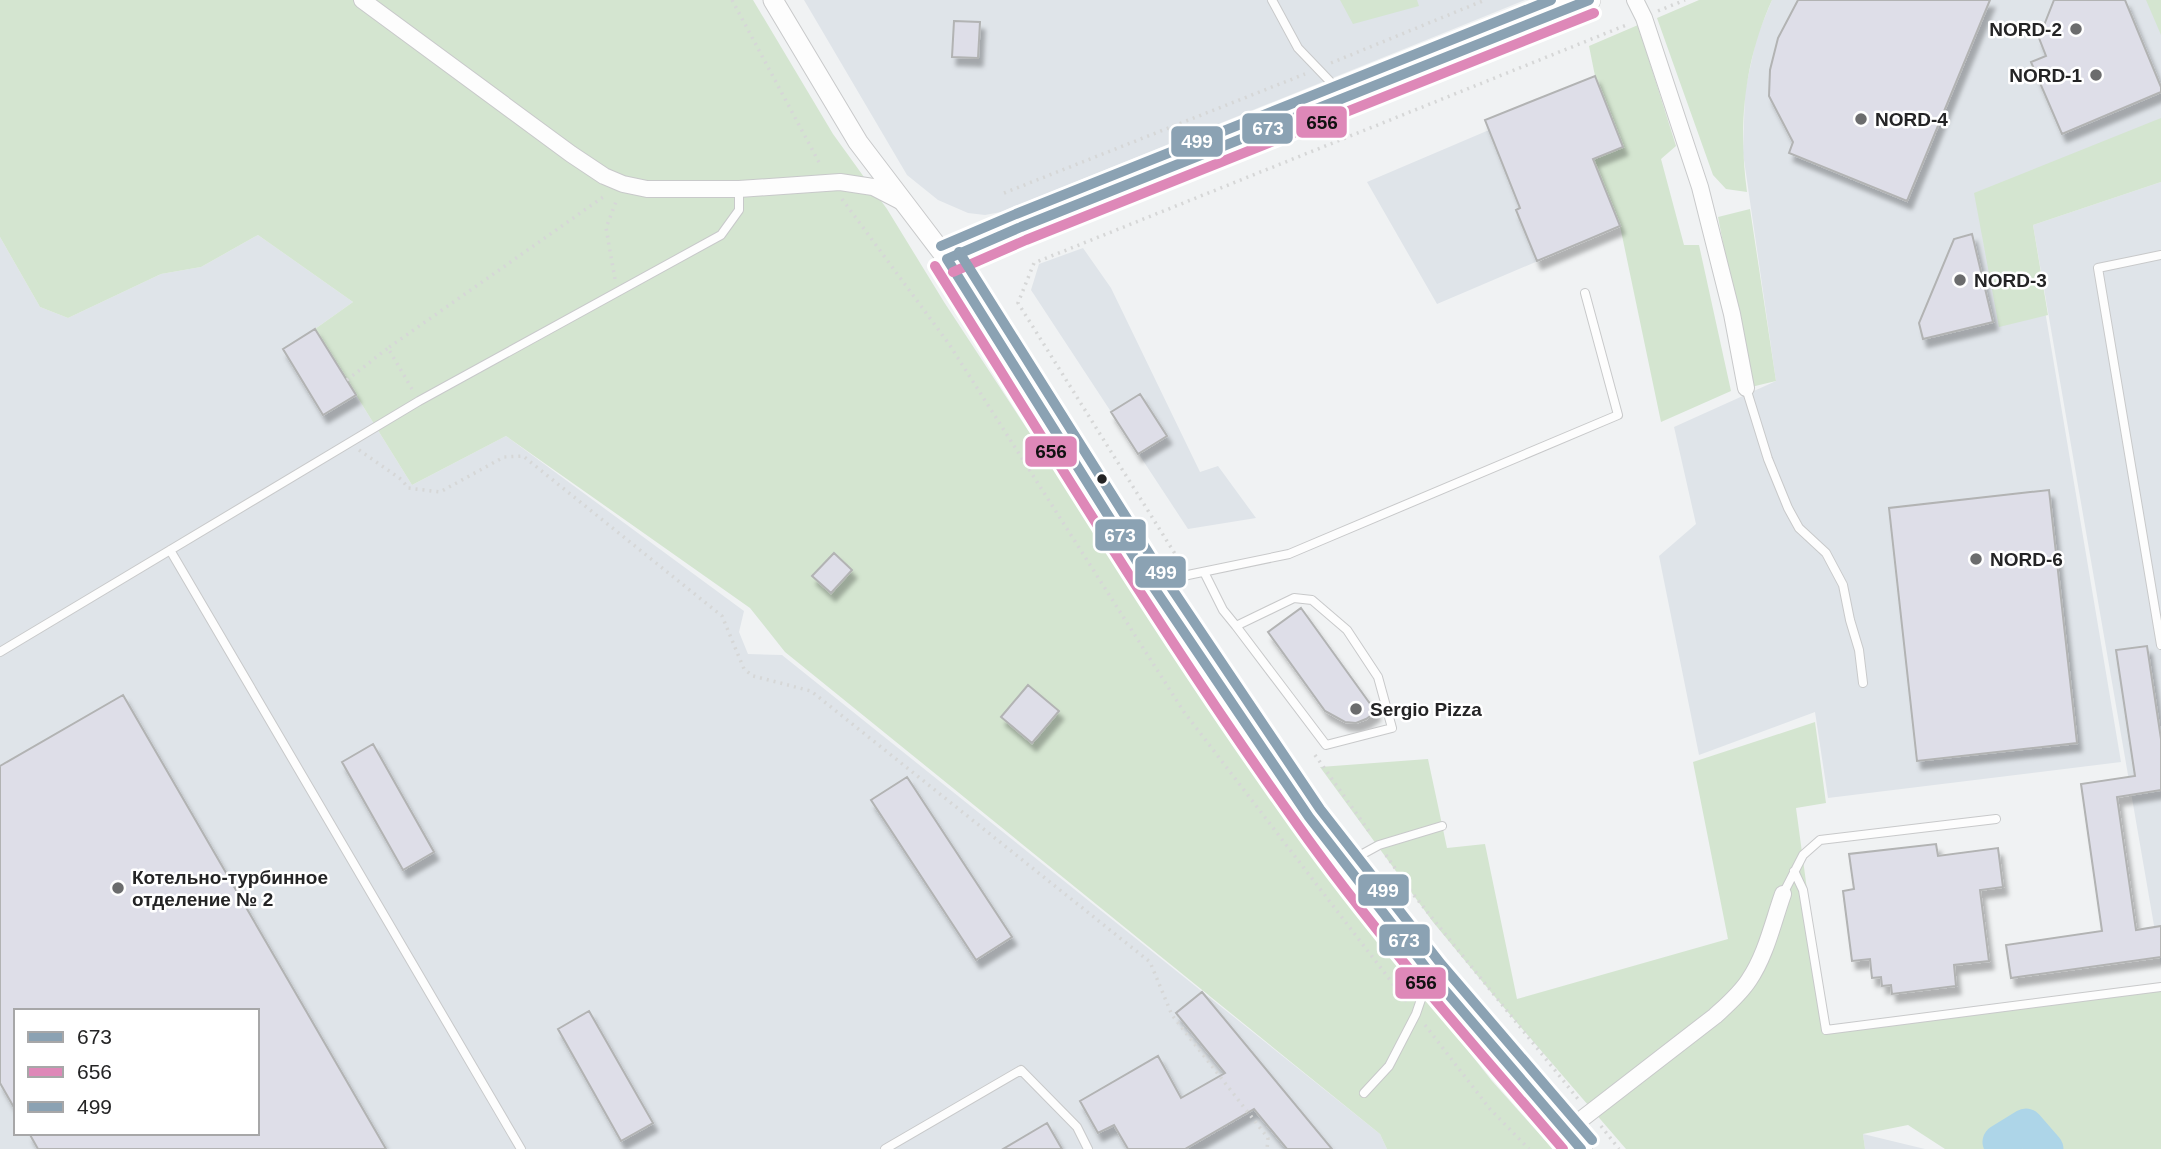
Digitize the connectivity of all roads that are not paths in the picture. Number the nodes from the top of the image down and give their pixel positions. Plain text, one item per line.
1 (362, 0) edge
2 (773, 0) edge
3 (1272, 0) edge
4 (1589, 0) edge
5 (1635, 0) edge
6 (1344, 98) junction
7 (739, 189) junction
8 (902, 202) junction
9 (2161, 255) edge
10 (947, 259) junction
11 (1585, 292) dead end
12 (1746, 388) joint
13 (170, 550) junction
14 (1204, 572) junction
15 (1155, 590) junction
16 (1236, 626) junction
17 (2161, 645) edge
18 (0, 652) edge
19 (1863, 683) dead end
20 (1996, 819) dead end
21 (1442, 826) dead end
22 (1345, 863) junction
23 (1794, 871) junction
24 (1783, 894) joint
25 (1430, 973) junction
26 (2161, 987) edge
27 (1364, 1093) dead end
28 (1565, 1132) junction
29 (522, 1149) edge
30 (885, 1149) edge
31 (1088, 1149) edge
32 (1581, 1149) edge

1 - 7 street
2 - 8 street
3 - 6 lane
4 - 6 main road
5 - 12 street
6 - 10 main road
7 - 8 street
7 - 13 lane
8 - 10 street
9 - 17 lane
10 - 15 main road
11 - 14 lane
12 - 19 lane
13 - 18 lane
13 - 29 lane
14 - 15 lane
14 - 16 lane
15 - 22 main road
16 - 16 lane
20 - 23 lane
21 - 22 lane
22 - 25 main road
23 - 24 lane
23 - 26 lane
24 - 28 street
25 - 27 lane
25 - 28 main road
28 - 32 main road
30 - 31 lane

